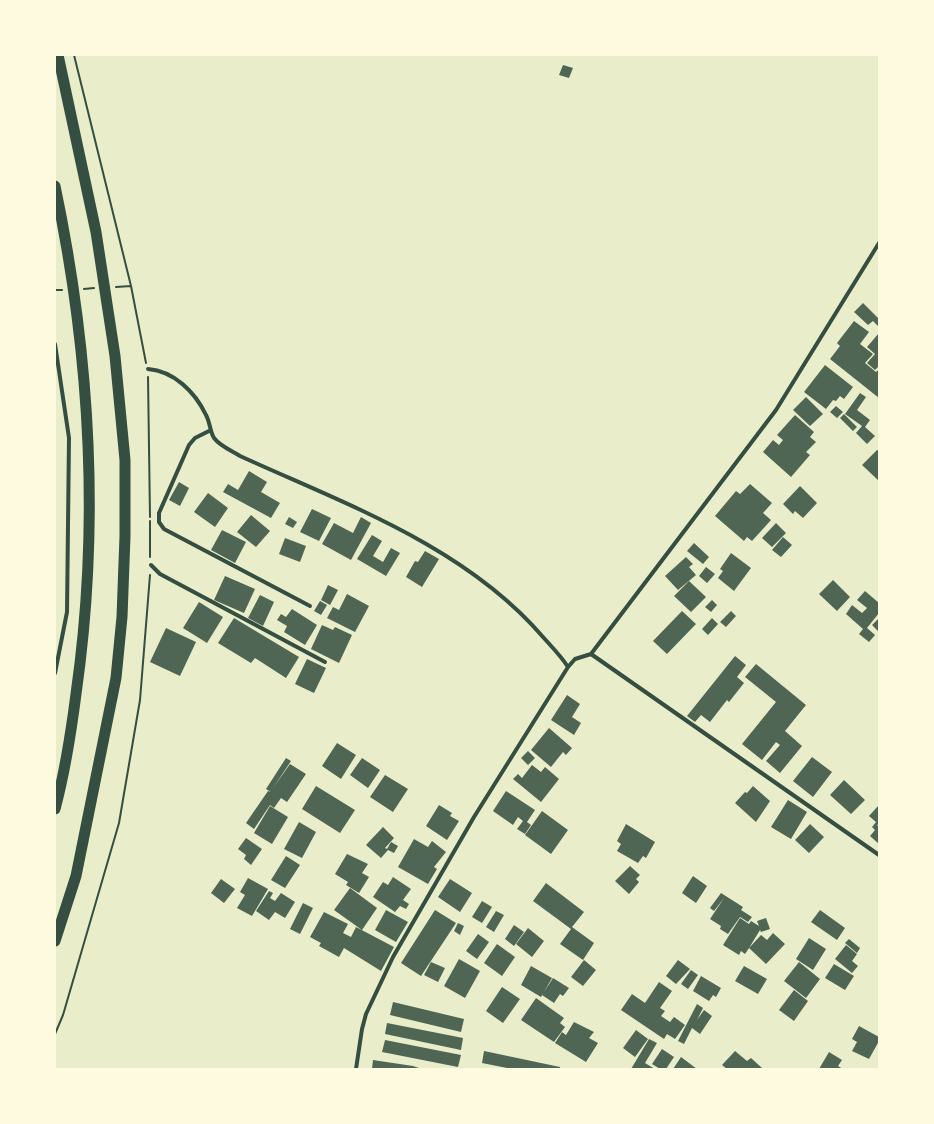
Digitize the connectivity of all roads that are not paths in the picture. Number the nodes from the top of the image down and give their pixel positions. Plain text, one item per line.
1 (58, 55) edge
2 (55, 186) edge
3 (879, 243) edge
4 (55, 344) edge
5 (148, 369) dead end
6 (211, 430) junction
7 (151, 565) dead end
8 (310, 606) dead end
9 (591, 654) junction
10 (325, 662) dead end
11 (568, 667) junction
12 (55, 673) edge
13 (55, 809) edge
14 (879, 855) edge
15 (55, 941) edge
16 (356, 1069) edge

1 - 15 highway
2 - 13 highway
3 - 9 street
4 - 12 street
5 - 6 street
6 - 8 street
6 - 11 street
7 - 10 street
9 - 11 street
9 - 14 street
11 - 16 street

